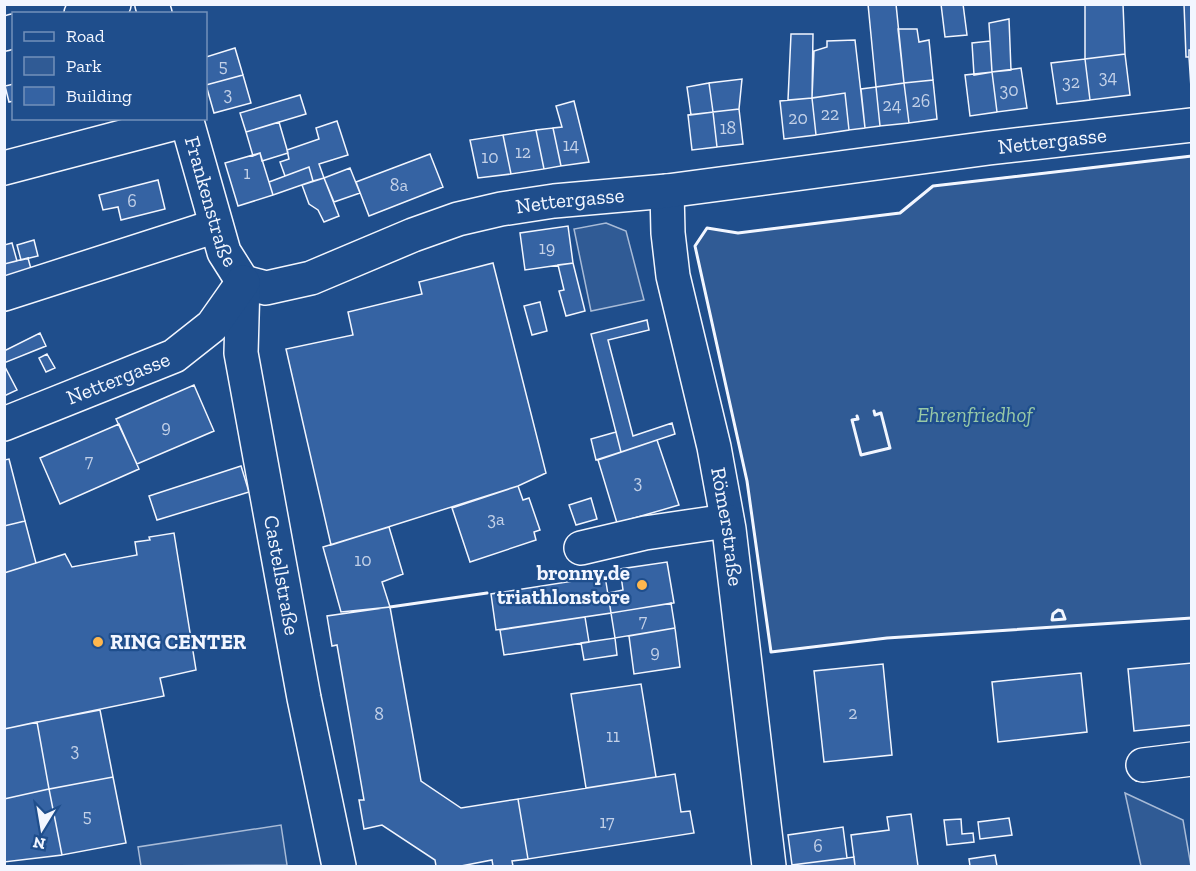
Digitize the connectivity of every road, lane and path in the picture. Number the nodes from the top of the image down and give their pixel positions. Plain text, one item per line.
1 (114, 4) edge
2 (88, 12) edge
3 (182, 120) edge
4 (186, 120) edge
5 (1191, 125) edge
6 (4, 168) edge
7 (667, 191) junction
8 (216, 226) junction
9 (243, 282) junction
10 (4, 294) edge
11 (4, 424) edge
12 (727, 521) junction
13 (581, 548) dead end
14 (1191, 759) edge
15 (1143, 765) dead end
16 (339, 867) edge
17 (770, 867) edge

1 - 2 street
3 - 6 street
4 - 8 street, Frankenstraße
5 - 7 street, Nettergasse
7 - 9 street, Nettergasse
7 - 12 street, Römerstraße
8 - 9 street, Frankenstraße
8 - 10 street
9 - 11 street, Nettergasse
9 - 16 street, Castellstraße
12 - 13 street
12 - 17 street, Römerstraße
14 - 15 street

